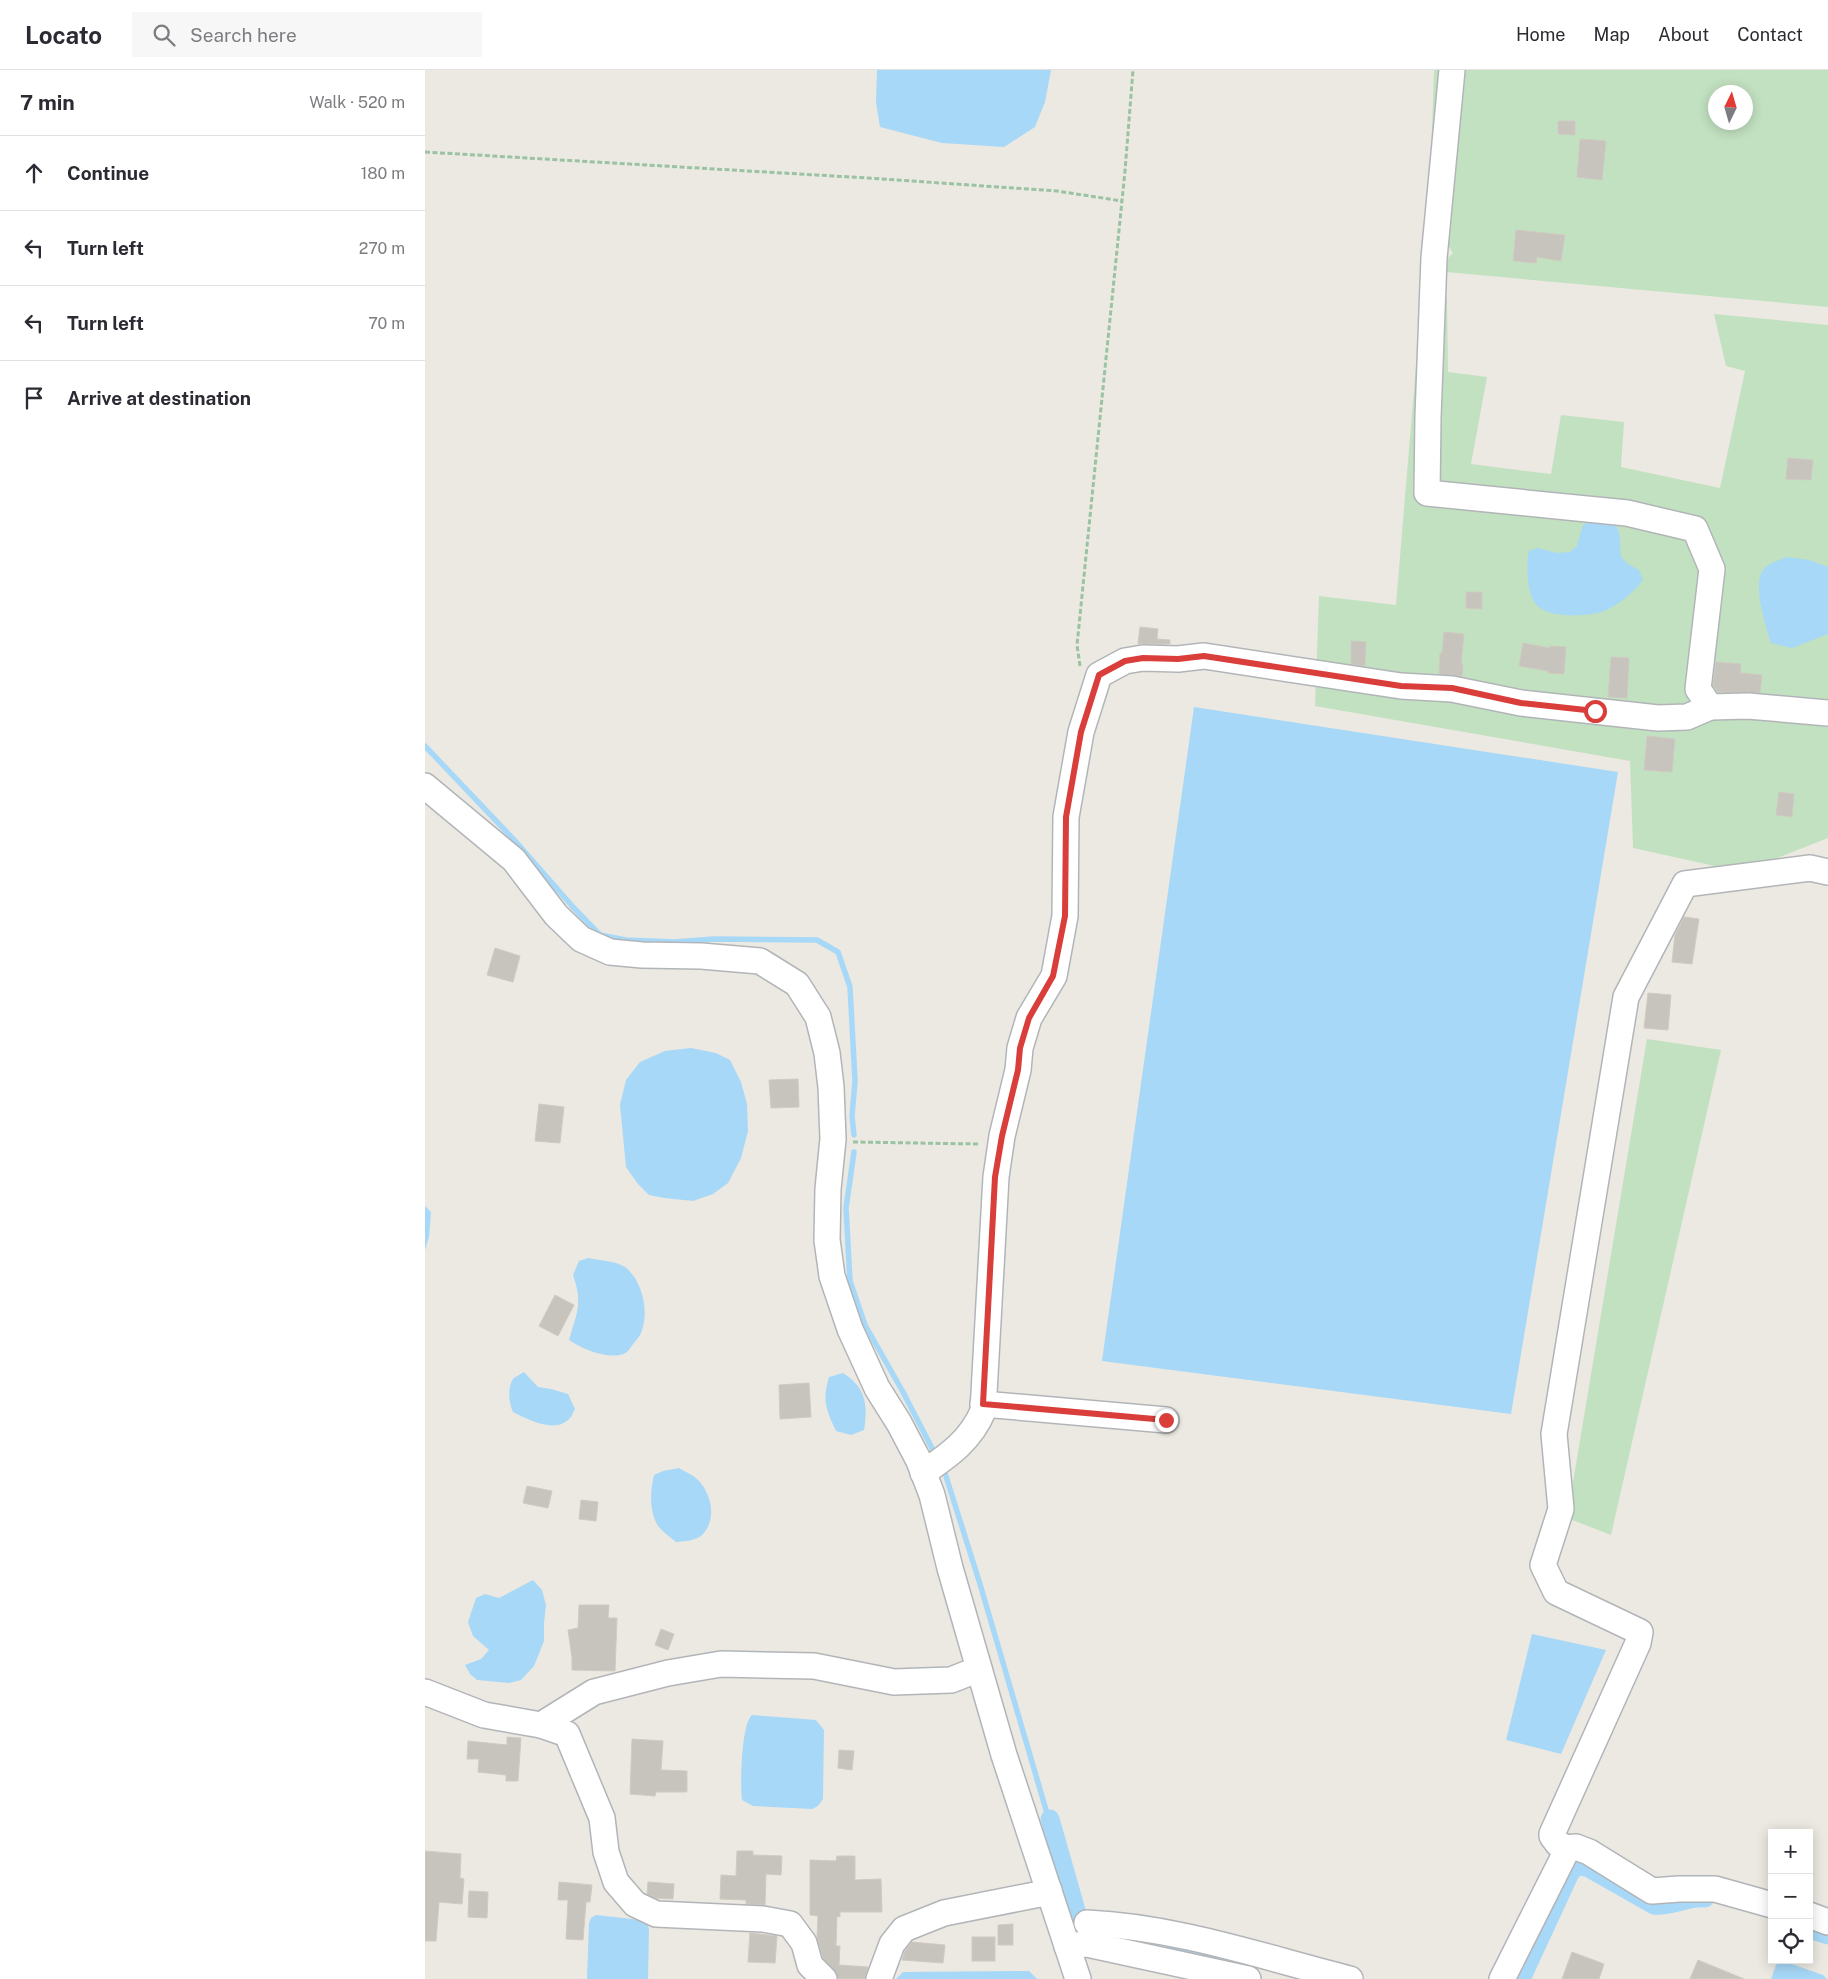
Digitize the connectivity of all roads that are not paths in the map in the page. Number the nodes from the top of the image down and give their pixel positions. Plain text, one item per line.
1 (1452, 70) edge
2 (1710, 706) junction
3 (1828, 713) edge
4 (425, 786) edge
5 (1828, 872) edge
6 (983, 1404) junction
7 (1166, 1420) dead end
8 (923, 1473) junction
9 (979, 1669) junction
10 (425, 1692) edge
11 (541, 1725) junction
12 (1568, 1848) junction
13 (1049, 1890) junction
14 (1768, 1904) edge
15 (1813, 1916) edge
16 (1828, 1922) edge
17 (1087, 1923) dead end
18 (1067, 1946) junction
19 (824, 1979) edge
20 (879, 1979) edge
21 (1078, 1979) edge
22 (1249, 1979) edge
23 (1350, 1979) edge
24 (1502, 1979) edge

1 - 2 street
2 - 3 street
2 - 6 street
4 - 8 street
5 - 12 street
6 - 7 street
6 - 8 street
8 - 9 street
9 - 11 street
9 - 13 street
10 - 11 street
11 - 19 street
12 - 14 street
12 - 24 street
13 - 18 street
13 - 20 street
15 - 16 street
17 - 23 street
18 - 21 street
18 - 22 street

